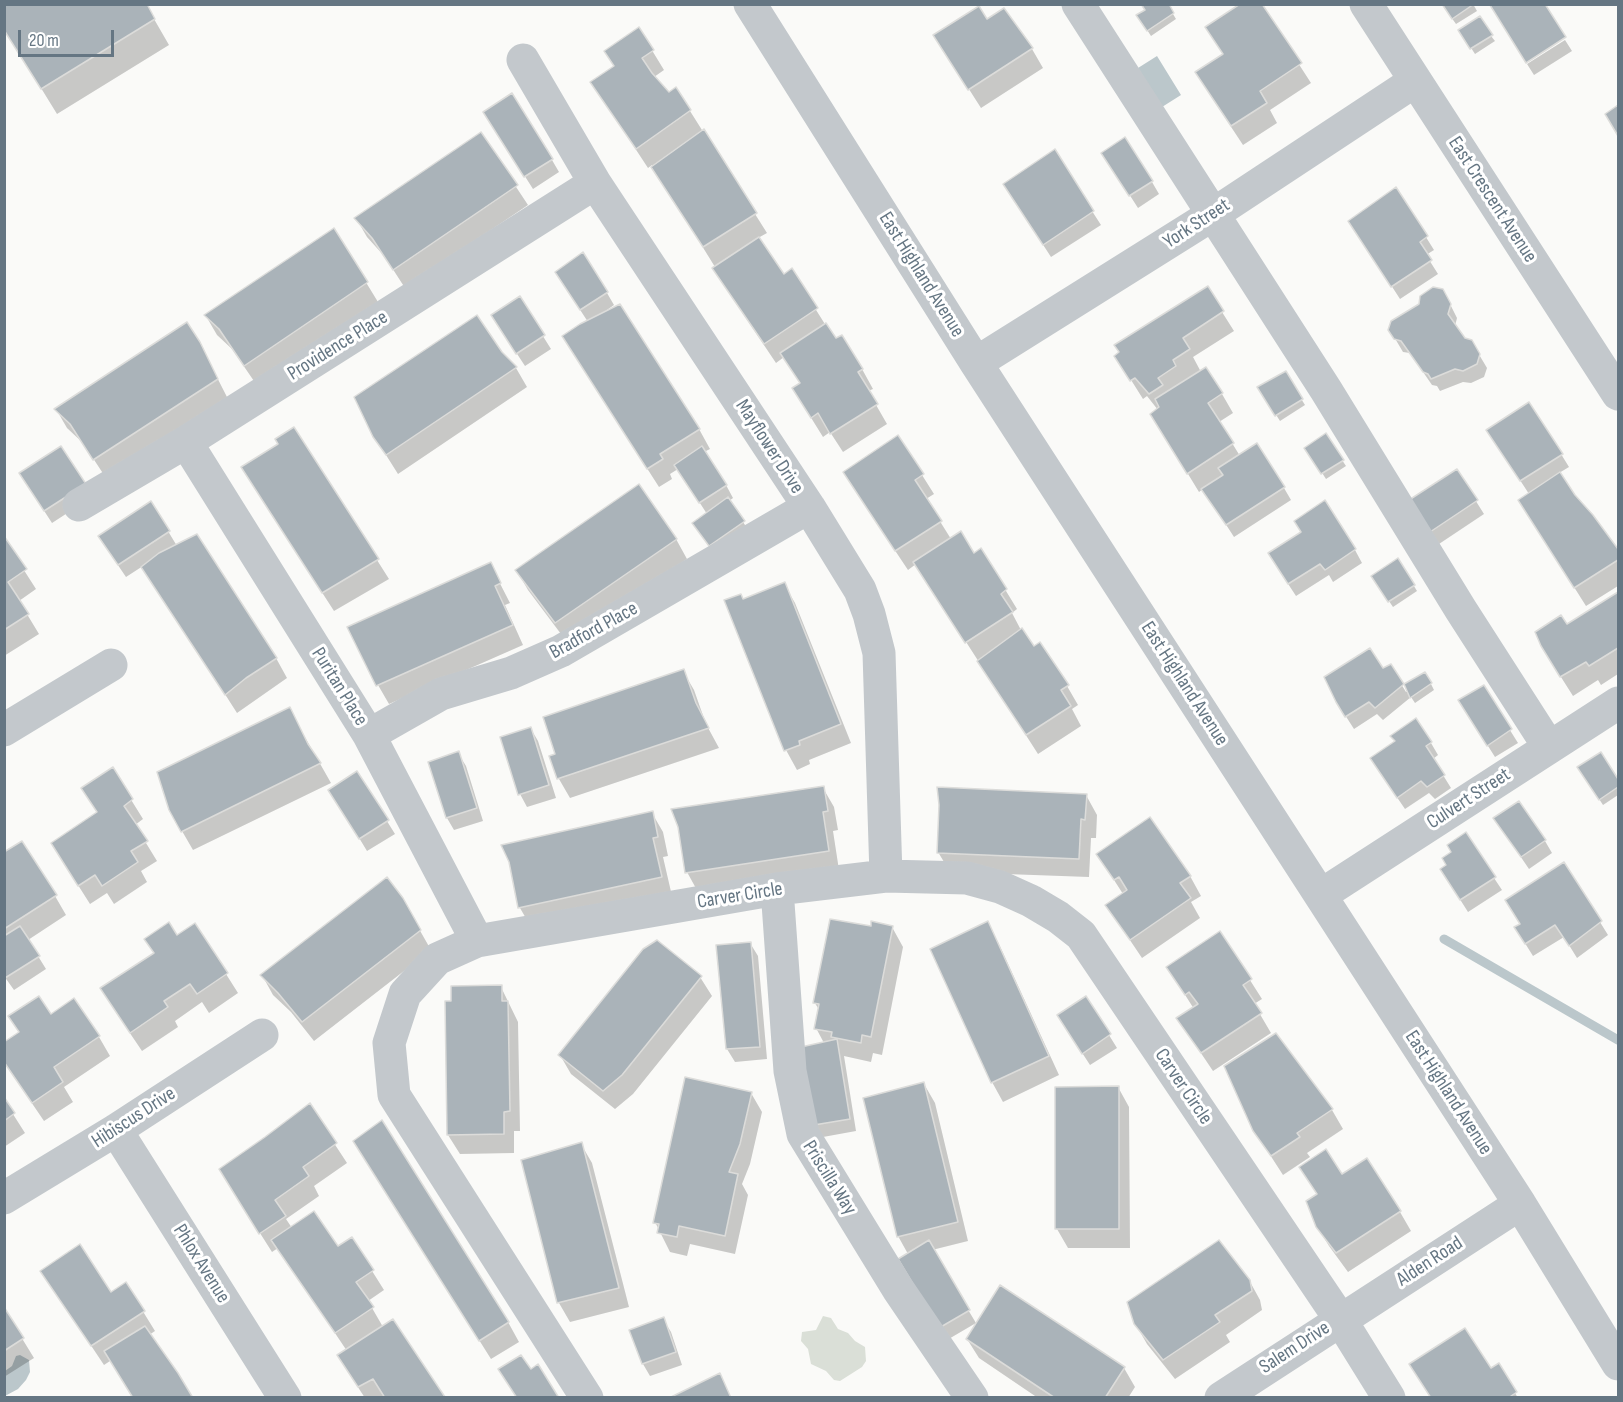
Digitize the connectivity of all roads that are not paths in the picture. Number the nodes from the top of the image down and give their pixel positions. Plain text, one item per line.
1 (750, 4) edge
2 (1078, 4) edge
3 (1366, 4) edge
4 (523, 60) dead end
5 (1415, 81) junction
6 (595, 183) junction
7 (1212, 215) junction
8 (976, 363) junction
9 (1618, 394) edge
10 (186, 442) junction
11 (79, 505) dead end
12 (809, 507) junction
13 (111, 665) dead end
14 (1618, 703) edge
15 (4, 730) edge
16 (369, 735) junction
17 (1549, 747) junction
18 (886, 876) junction
19 (777, 889) junction
20 (1321, 895) junction
21 (477, 941) junction
22 (262, 1035) dead end
23 (116, 1130) junction
24 (4, 1198) edge
25 (1520, 1204) junction
26 (1340, 1319) junction
27 (1618, 1364) edge
28 (285, 1398) edge
29 (587, 1398) edge
30 (972, 1398) edge
31 (1221, 1398) edge
32 (1389, 1398) edge

1 - 8 street, East Highland Avenue
2 - 7 street
3 - 5 street, East Crescent Avenue
4 - 6 street, Mayflower Drive
5 - 7 street, York Street
5 - 9 street, East Crescent Avenue
6 - 10 street, Providence Place
6 - 12 street, Mayflower Drive
7 - 8 street, York Street
7 - 17 street
8 - 20 street, East Highland Avenue
10 - 11 street, Providence Place
10 - 16 street, Puritan Place
12 - 16 street, Bradford Place
12 - 18 street, Mayflower Drive
13 - 15 street
14 - 17 street, Culvert Street
16 - 21 street, Puritan Place
17 - 20 street, Culvert Street
18 - 19 street, Carver Circle
18 - 26 street, Carver Circle
19 - 21 street, Carver Circle
19 - 30 street, Priscilla Way
20 - 25 street, East Highland Avenue
21 - 29 street, Carver Circle
22 - 23 street, Hibiscus Drive
23 - 24 street, Hibiscus Drive
23 - 28 street, Phlox Avenue
25 - 26 street, Alden Road
25 - 27 street, East Highland Avenue
26 - 31 street, Salem Drive
26 - 32 street, Carver Circle

